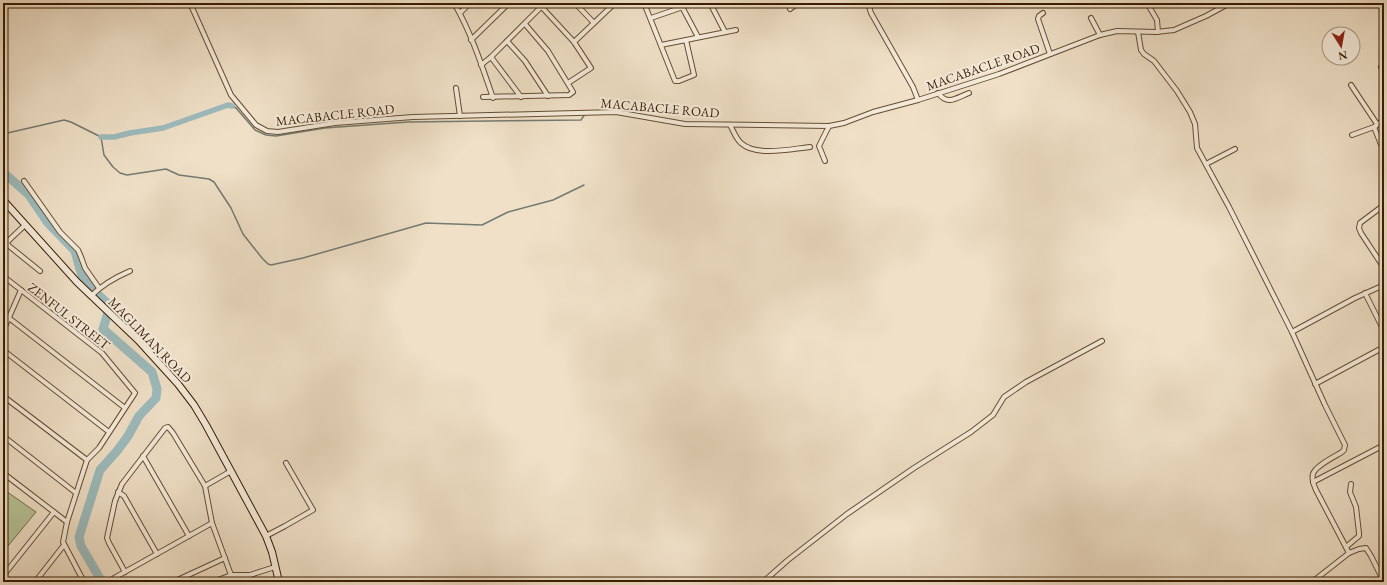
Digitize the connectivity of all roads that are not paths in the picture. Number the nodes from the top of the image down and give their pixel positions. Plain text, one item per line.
1 (190, 3) edge
2 (454, 3) edge
3 (470, 3) edge
4 (509, 3) edge
5 (575, 3) edge
6 (644, 3) edge
7 (710, 3) edge
8 (868, 3) edge
9 (1147, 3) edge
10 (1217, 3) edge
11 (1230, 3) edge
12 (542, 4) edge
13 (613, 4) edge
14 (796, 4) edge
15 (681, 5) edge
16 (1220, 8) junction
17 (790, 9) dead end
18 (460, 12) junction
19 (1044, 13) dead end
20 (651, 18) junction
21 (1091, 18) dead end
22 (525, 24) junction
23 (594, 24) junction
24 (736, 30) dead end
25 (725, 32) junction
26 (1138, 32) junction
27 (1158, 32) junction
28 (1100, 35) junction
29 (698, 37) junction
30 (471, 40) junction
31 (686, 40) junction
32 (507, 41) junction
33 (574, 42) junction
34 (661, 45) junction
35 (1050, 54) junction
36 (491, 57) junction
37 (481, 65) junction
38 (568, 83) junction
39 (1351, 85) dead end
40 (456, 88) dead end
41 (938, 93) junction
42 (969, 93) dead end
43 (548, 96) junction
44 (521, 97) junction
45 (483, 98) dead end
46 (493, 98) junction
47 (918, 100) junction
48 (460, 116) junction
49 (1384, 120) edge
50 (730, 125) junction
51 (829, 126) junction
52 (1376, 126) junction
53 (1352, 135) dead end
54 (810, 147) dead end
55 (1235, 149) dead end
56 (1384, 152) edge
57 (825, 161) dead end
58 (1206, 164) junction
59 (24, 181) dead end
60 (3, 200) edge
61 (1384, 205) edge
62 (25, 225) junction
63 (5, 241) edge
64 (1384, 268) edge
65 (40, 271) dead end
66 (130, 271) dead end
67 (3, 276) edge
68 (1384, 285) edge
69 (21, 290) junction
70 (95, 292) junction
71 (1365, 293) junction
72 (9, 318) junction
73 (3, 331) edge
74 (1384, 331) edge
75 (1292, 332) junction
76 (1102, 341) dead end
77 (1384, 347) edge
78 (3, 350) edge
79 (1315, 384) junction
80 (3, 396) edge
81 (125, 408) junction
82 (109, 432) junction
83 (3, 436) edge
84 (1384, 445) edge
85 (143, 456) junction
86 (87, 460) junction
87 (286, 463) dead end
88 (231, 471) junction
89 (3, 473) edge
90 (1313, 482) junction
91 (1351, 484) dead end
92 (205, 486) junction
93 (118, 492) junction
94 (76, 493) junction
95 (54, 512) junction
96 (67, 522) junction
97 (212, 523) junction
98 (189, 536) junction
99 (266, 536) junction
100 (64, 545) junction
101 (1346, 547) junction
102 (1349, 553) junction
103 (157, 554) junction
104 (225, 558) junction
105 (275, 567) junction
106 (125, 572) junction
107 (231, 574) junction
108 (3, 576) edge
109 (38, 581) edge
110 (84, 582) edge
111 (116, 582) edge
112 (173, 582) edge
113 (213, 582) edge
114 (279, 582) edge
115 (763, 582) edge
116 (1312, 582) edge
117 (1384, 582) edge

1 - 48 street, MACABACLE ROAD
2 - 18 street
3 - 18 street
4 - 30 street
5 - 23 street
6 - 20 street
7 - 25 street
8 - 47 street
9 - 27 street
10 - 16 street
11 - 16 street, MACABACLE ROAD
12 - 22 street
12 - 33 street
13 - 23 street
14 - 17 street
15 - 20 street
15 - 29 street
16 - 27 street, MACABACLE ROAD
18 - 30 street
19 - 35 street
20 - 34 street
21 - 28 street
22 - 32 street
22 - 38 street
23 - 33 street
24 - 25 street
25 - 29 street
26 - 27 street, MACABACLE ROAD
26 - 28 street, MACABACLE ROAD
26 - 58 street
28 - 35 street, MACABACLE ROAD
29 - 31 street
30 - 37 street
31 - 34 street
31 - 34 street
32 - 36 street
32 - 43 street
33 - 38 street
35 - 41 street, MACABACLE ROAD
36 - 37 street
36 - 44 street
37 - 46 street
38 - 43 street
39 - 52 street
40 - 48 street
41 - 42 street
41 - 47 street, MACABACLE ROAD
43 - 44 street
44 - 46 street
45 - 46 street
47 - 51 street, MACABACLE ROAD
48 - 50 street, MACABACLE ROAD
49 - 52 street
50 - 51 street, MACABACLE ROAD
50 - 54 street
51 - 57 street
52 - 53 street
52 - 56 street
55 - 58 street
58 - 75 street
59 - 70 street
60 - 62 street, MAGLIMAN ROAD
61 - 64 street
62 - 63 street
62 - 70 street, MAGLIMAN ROAD
63 - 65 street
66 - 70 street
67 - 69 street, ZENFUL STREET
68 - 71 street
69 - 72 street
69 - 81 street, ZENFUL STREET
70 - 88 street, MAGLIMAN ROAD
71 - 74 street
71 - 75 street
72 - 73 street
72 - 81 street
75 - 79 street
76 - 115 street
77 - 79 street
78 - 82 street
79 - 90 street
80 - 86 street
81 - 82 street
82 - 86 street
83 - 94 street
84 - 90 street
85 - 92 street
85 - 93 street
85 - 98 street
86 - 94 street
87 - 99 street
88 - 92 street
88 - 99 street, MAGLIMAN ROAD
89 - 95 street
90 - 101 street
91 - 101 street
92 - 97 street
93 - 103 street
93 - 106 street
94 - 96 street
95 - 96 street
95 - 108 street
96 - 100 street
97 - 98 street
97 - 104 street
98 - 103 street
99 - 105 street, MAGLIMAN ROAD
100 - 109 street
100 - 110 street
101 - 102 street
102 - 116 street
102 - 117 street
103 - 106 street
104 - 107 street
104 - 112 street
105 - 107 street
105 - 114 street, MAGLIMAN ROAD
106 - 111 street
107 - 113 street

